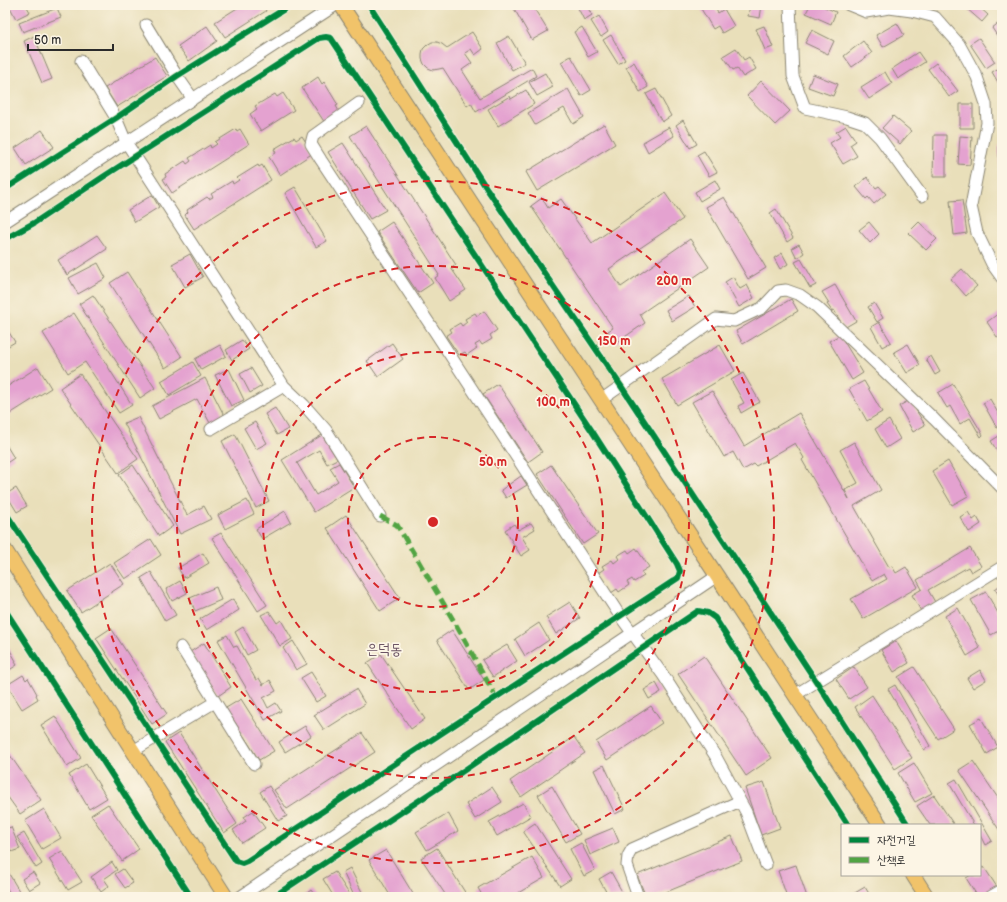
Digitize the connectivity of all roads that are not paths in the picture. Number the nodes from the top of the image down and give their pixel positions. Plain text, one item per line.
1 (336, 5) edge
2 (341, 5) edge
3 (790, 5) edge
4 (849, 5) edge
5 (146, 25) dead end
6 (81, 61) dead end
7 (193, 99) junction
8 (359, 103) dead end
9 (126, 142) junction
10 (922, 196) dead end
11 (5, 222) edge
12 (1002, 278) edge
13 (284, 386) junction
14 (601, 400) junction
15 (211, 429) dead end
16 (1002, 488) edge
17 (380, 516) dead end
18 (5, 550) edge
19 (1002, 567) edge
20 (718, 576) junction
21 (632, 633) junction
22 (181, 647) dead end
23 (795, 695) junction
24 (215, 702) junction
25 (133, 751) junction
26 (254, 764) dead end
27 (740, 801) junction
28 (879, 824) edge
29 (766, 865) dead end
30 (914, 876) edge
31 (1002, 890) edge
32 (226, 897) edge
33 (240, 897) edge
34 (638, 897) edge
35 (927, 897) edge
36 (990, 897) edge

1 - 7 street
2 - 14 main road
3 - 10 street
4 - 12 street
5 - 7 street
6 - 9 street
7 - 9 street
8 - 21 street
9 - 11 street
9 - 13 street
13 - 15 street
13 - 17 street
14 - 16 street
14 - 20 main road
18 - 25 main road
19 - 23 street
20 - 21 street
20 - 23 main road
21 - 27 street
21 - 33 street
22 - 24 street
23 - 28 main road
24 - 25 street
24 - 26 street
25 - 32 main road
27 - 29 street
27 - 34 street
30 - 35 main road
31 - 36 street

